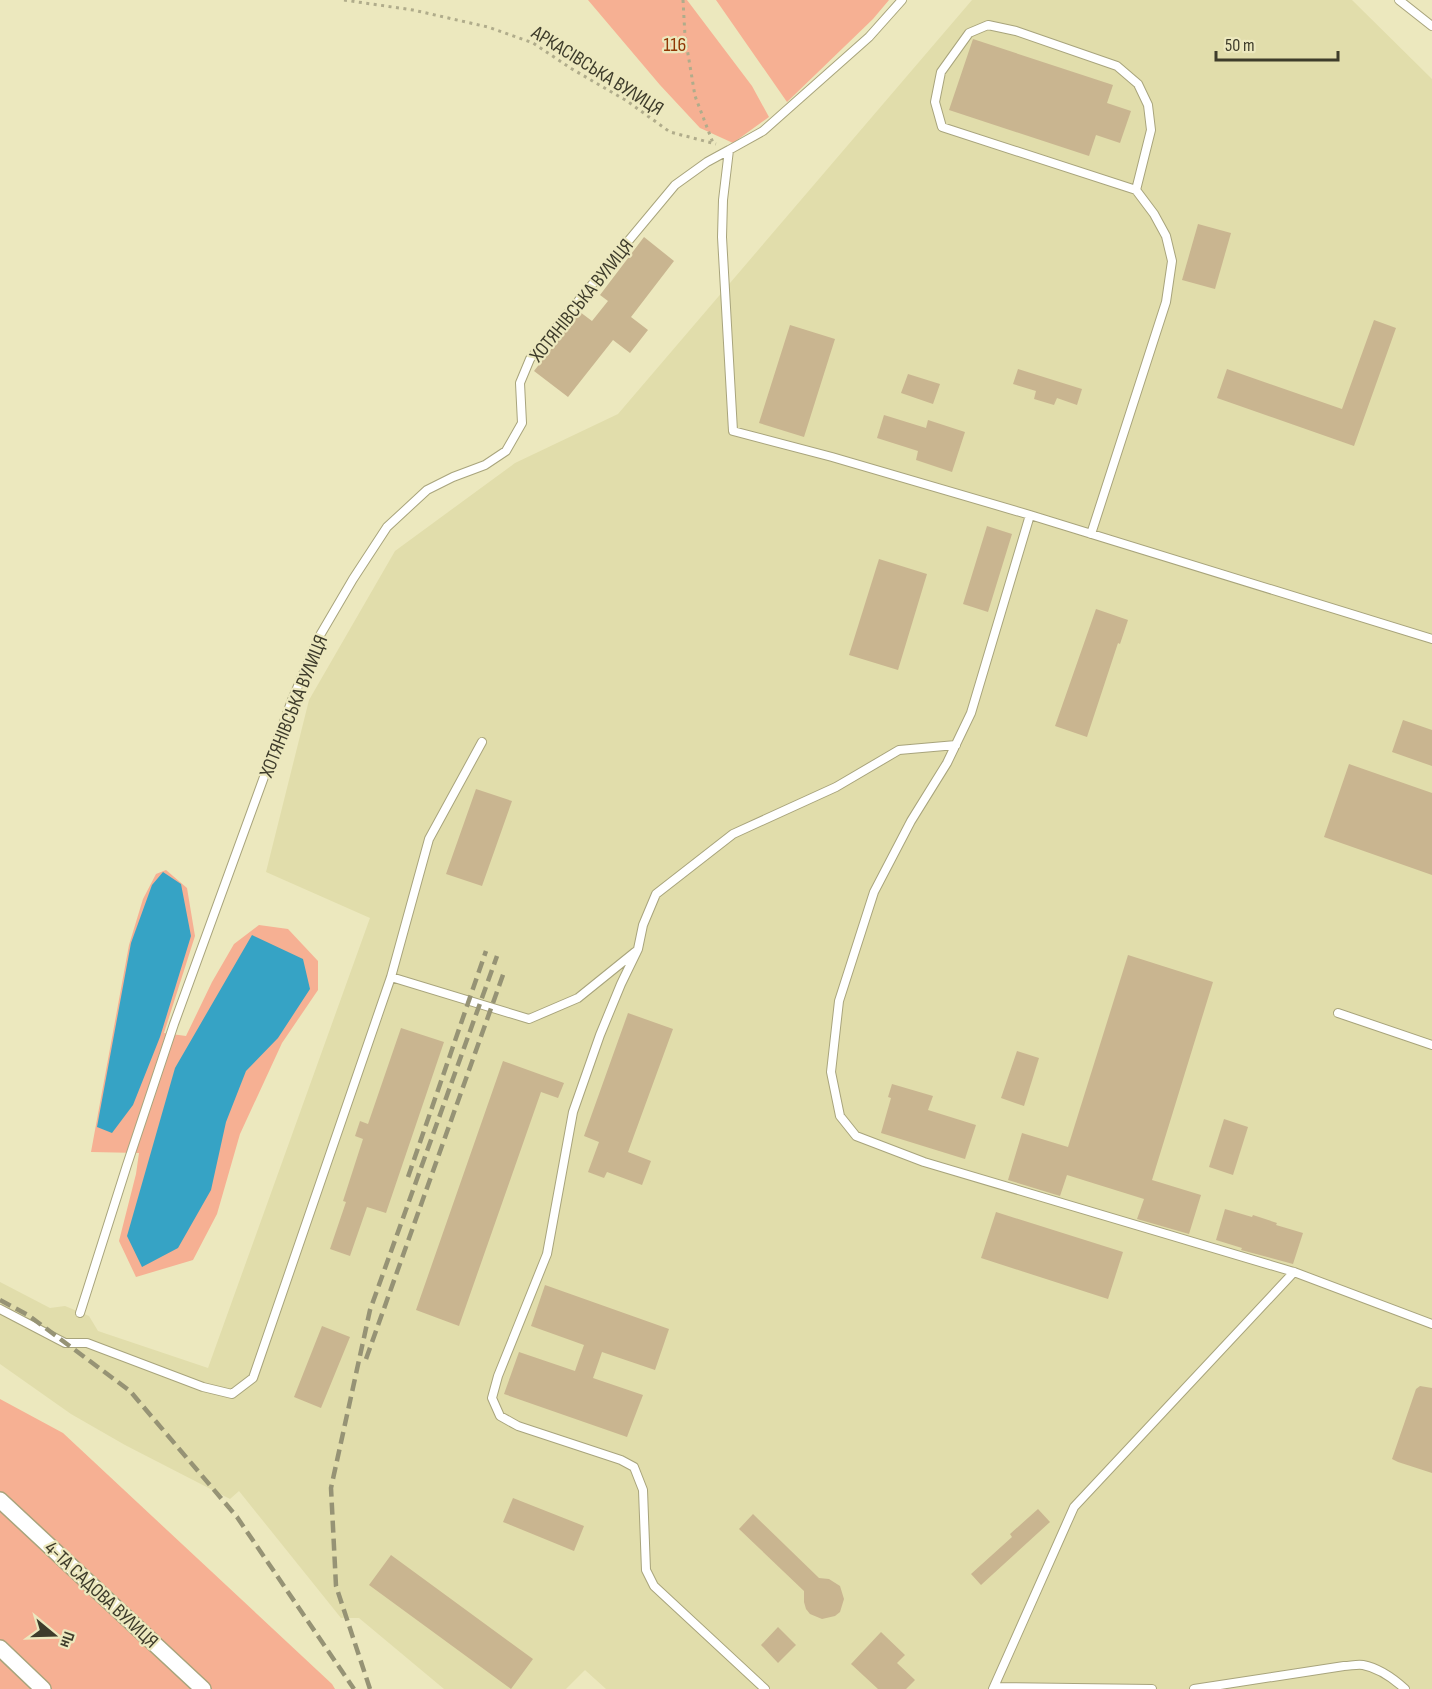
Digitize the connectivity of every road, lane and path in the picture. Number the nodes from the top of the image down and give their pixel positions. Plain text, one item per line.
1 (344, 0) edge
2 (683, 0) edge
3 (902, 0) edge
4 (1399, 0) edge
5 (1432, 26) edge
6 (713, 143) junction
7 (729, 150) junction
8 (1136, 189) junction
9 (1029, 515) junction
10 (1091, 534) junction
11 (1432, 639) edge
12 (482, 742) dead end
13 (956, 745) junction
14 (638, 949) junction
15 (392, 977) junction
16 (1338, 1013) dead end
17 (1432, 1045) edge
18 (1294, 1272) junction
19 (0, 1310) edge
20 (80, 1313) dead end
21 (1432, 1324) edge
22 (0, 1500) edge
23 (0, 1648) edge
24 (994, 1688) edge
25 (43, 1689) edge
26 (203, 1689) edge
27 (765, 1689) edge
28 (1152, 1689) edge
29 (1194, 1689) edge
30 (1405, 1689) edge

1 - 6 path, АРКАСІВСЬКА ВУЛИЦЯ
2 - 6 path
3 - 7 lane, ХОТЯНІВСЬКА ВУЛИЦЯ
4 - 5 lane
6 - 7 path, АРКАСІВСЬКА ВУЛИЦЯ
7 - 9 lane
7 - 20 lane, ХОТЯНІВСЬКА ВУЛИЦЯ
8 - 8 lane
8 - 10 lane
9 - 10 lane
9 - 13 lane
10 - 11 lane
12 - 15 lane
13 - 14 lane
13 - 18 lane
14 - 15 lane
14 - 27 lane
15 - 19 lane
16 - 17 lane
18 - 21 lane
18 - 24 lane
22 - 26 street, 4-ТА САДОВА ВУЛИЦЯ
23 - 25 street
24 - 28 lane
29 - 30 lane

